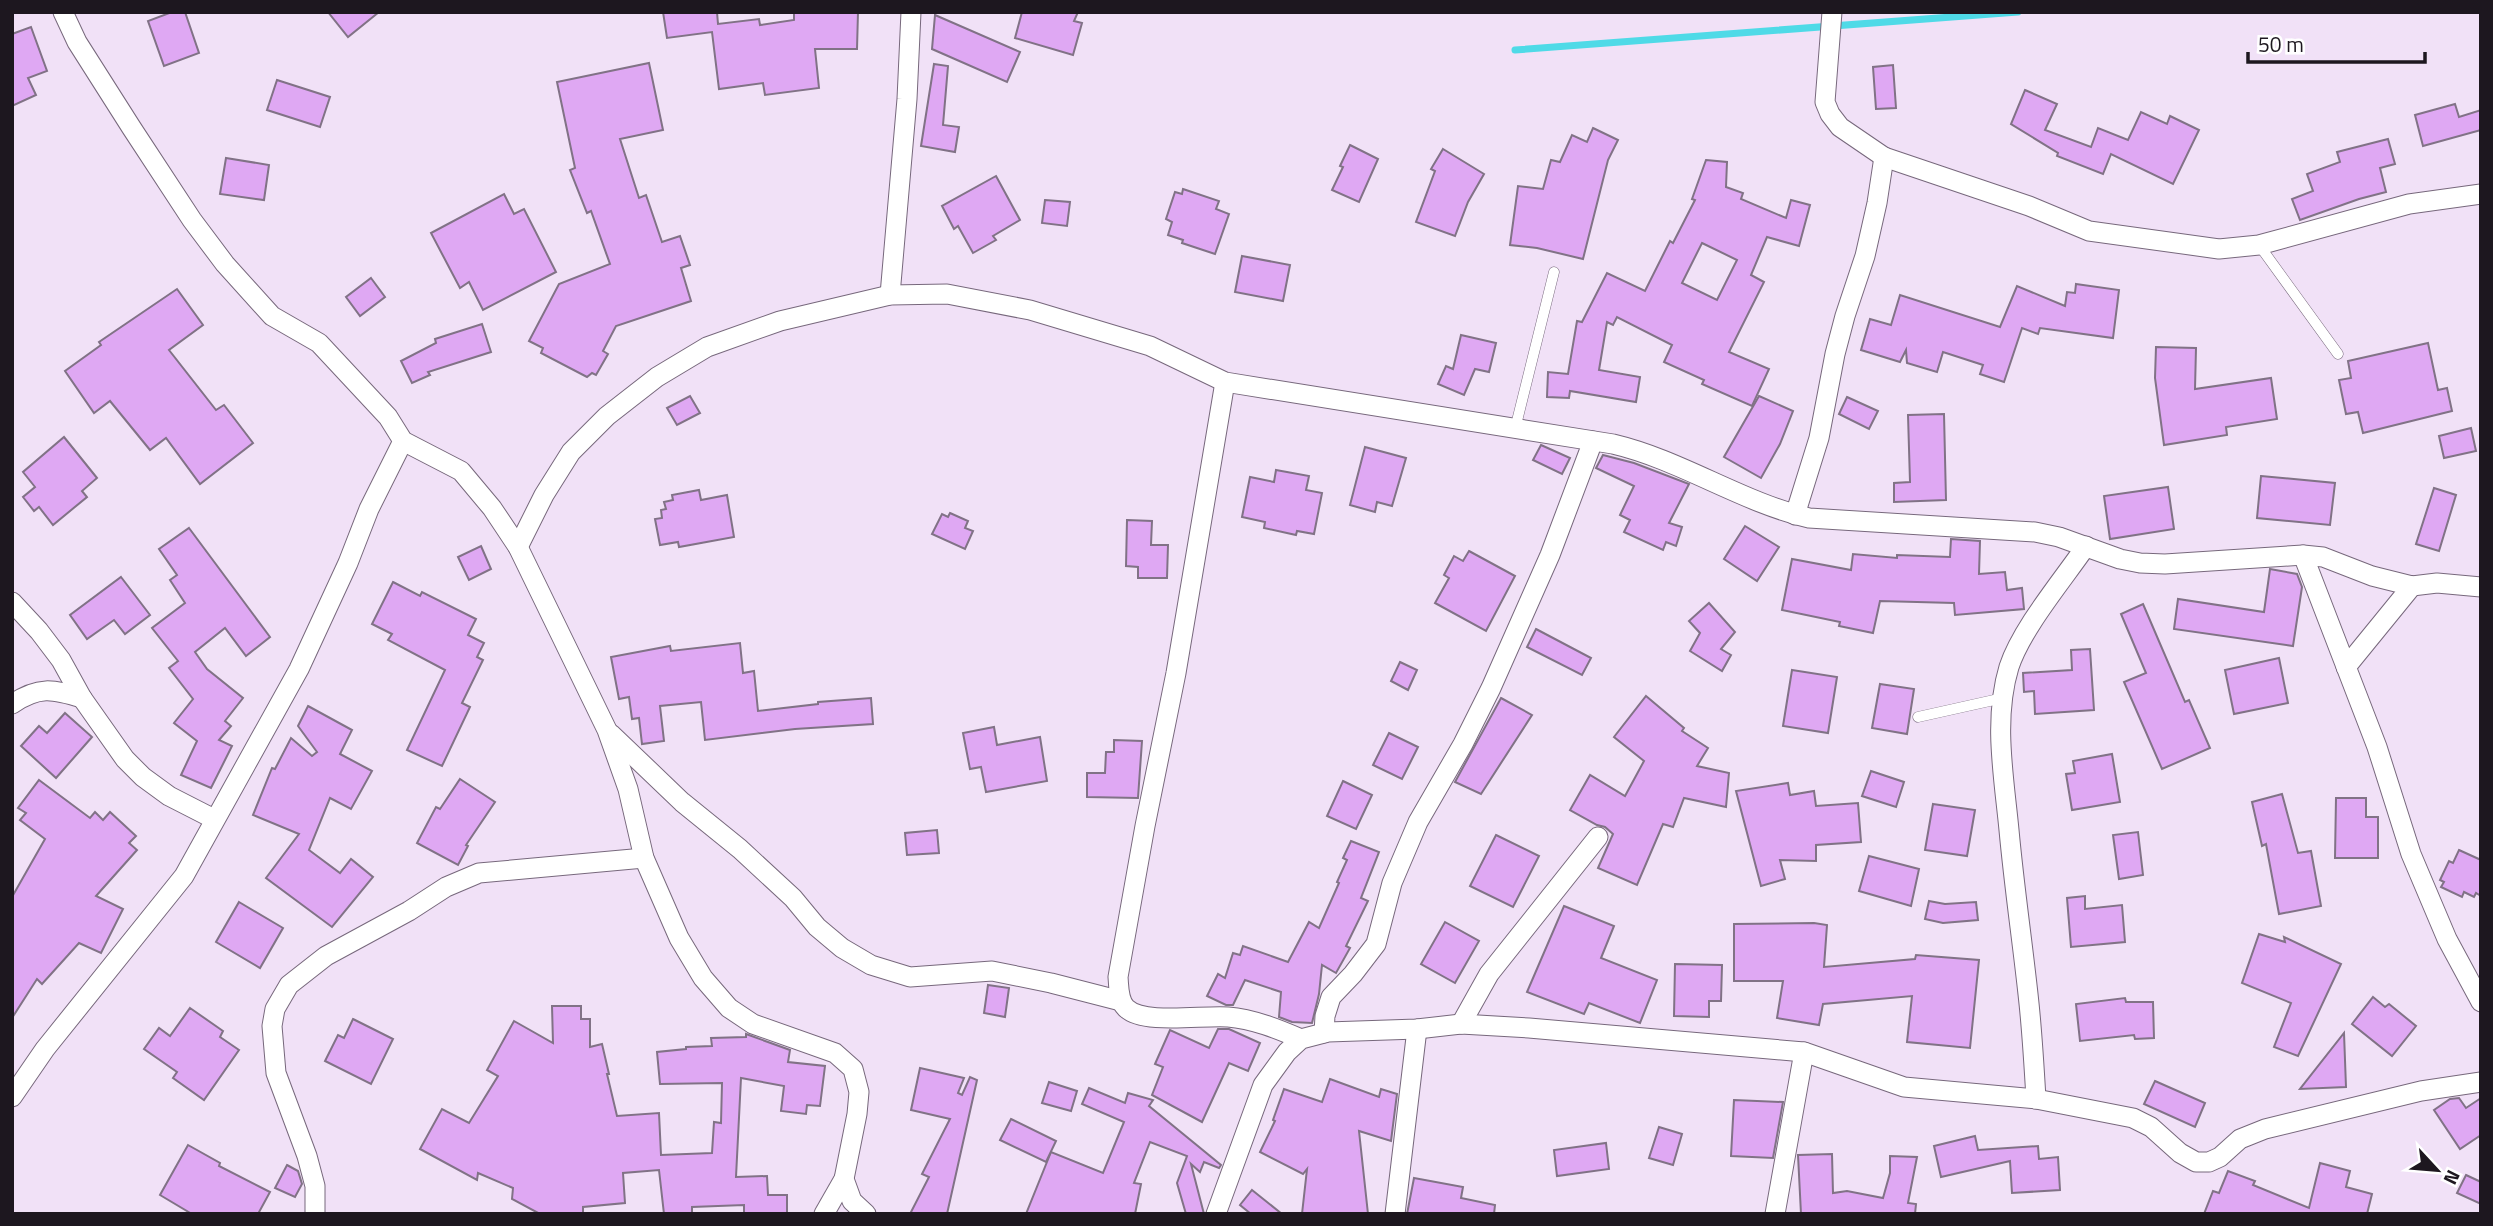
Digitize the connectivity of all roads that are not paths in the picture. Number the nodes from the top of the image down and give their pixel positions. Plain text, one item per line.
1 (63, 12) edge
2 (911, 12) edge
3 (1832, 12) edge
4 (1884, 157) junction
5 (2481, 194) edge
6 (2259, 245) junction
7 (1554, 272) dead end
8 (890, 295) junction
9 (2338, 354) dead end
10 (1226, 382) junction
11 (1515, 429) junction
12 (403, 441) junction
13 (1593, 441) junction
14 (1795, 515) junction
15 (518, 547) junction
16 (2086, 547) junction
17 (2303, 555) junction
18 (2412, 586) junction
19 (2481, 587) edge
20 (12, 602) edge
21 (2346, 667) junction
22 (82, 698) junction
23 (2003, 698) junction
24 (12, 704) edge
25 (1918, 718) dead end
26 (607, 730) junction
27 (215, 819) junction
28 (1598, 837) dead end
29 (645, 858) junction
30 (1121, 1001) junction
31 (2481, 1002) edge
32 (1461, 1024) junction
33 (1417, 1029) junction
34 (1324, 1033) junction
35 (1301, 1039) junction
36 (1804, 1052) junction
37 (2481, 1082) edge
38 (12, 1097) edge
39 (2036, 1099) junction
40 (844, 1179) junction
41 (315, 1214) edge
42 (824, 1214) edge
43 (866, 1214) edge
44 (1216, 1214) edge
45 (1395, 1214) edge
46 (1776, 1214) edge

1 - 12 street
2 - 8 street
3 - 4 street
4 - 6 street
4 - 14 street
5 - 6 street
6 - 9 lane
7 - 11 lane
8 - 10 street
8 - 15 street
10 - 11 street
10 - 30 street
11 - 13 street
12 - 15 street
12 - 27 street
13 - 14 street
13 - 34 street
14 - 16 street
15 - 26 street
16 - 17 street
16 - 23 street
17 - 18 street
17 - 21 street
18 - 19 street
18 - 21 street
20 - 22 street
21 - 31 street
22 - 24 street
22 - 27 street
23 - 25 lane
23 - 39 street
26 - 29 street
26 - 30 street
27 - 38 street
28 - 32 street
29 - 40 street
29 - 41 street
30 - 35 street
32 - 33 street
32 - 36 street
33 - 34 street
33 - 45 street
34 - 35 street
35 - 44 street
36 - 39 street
36 - 46 street
37 - 39 street
40 - 42 street
40 - 43 street

